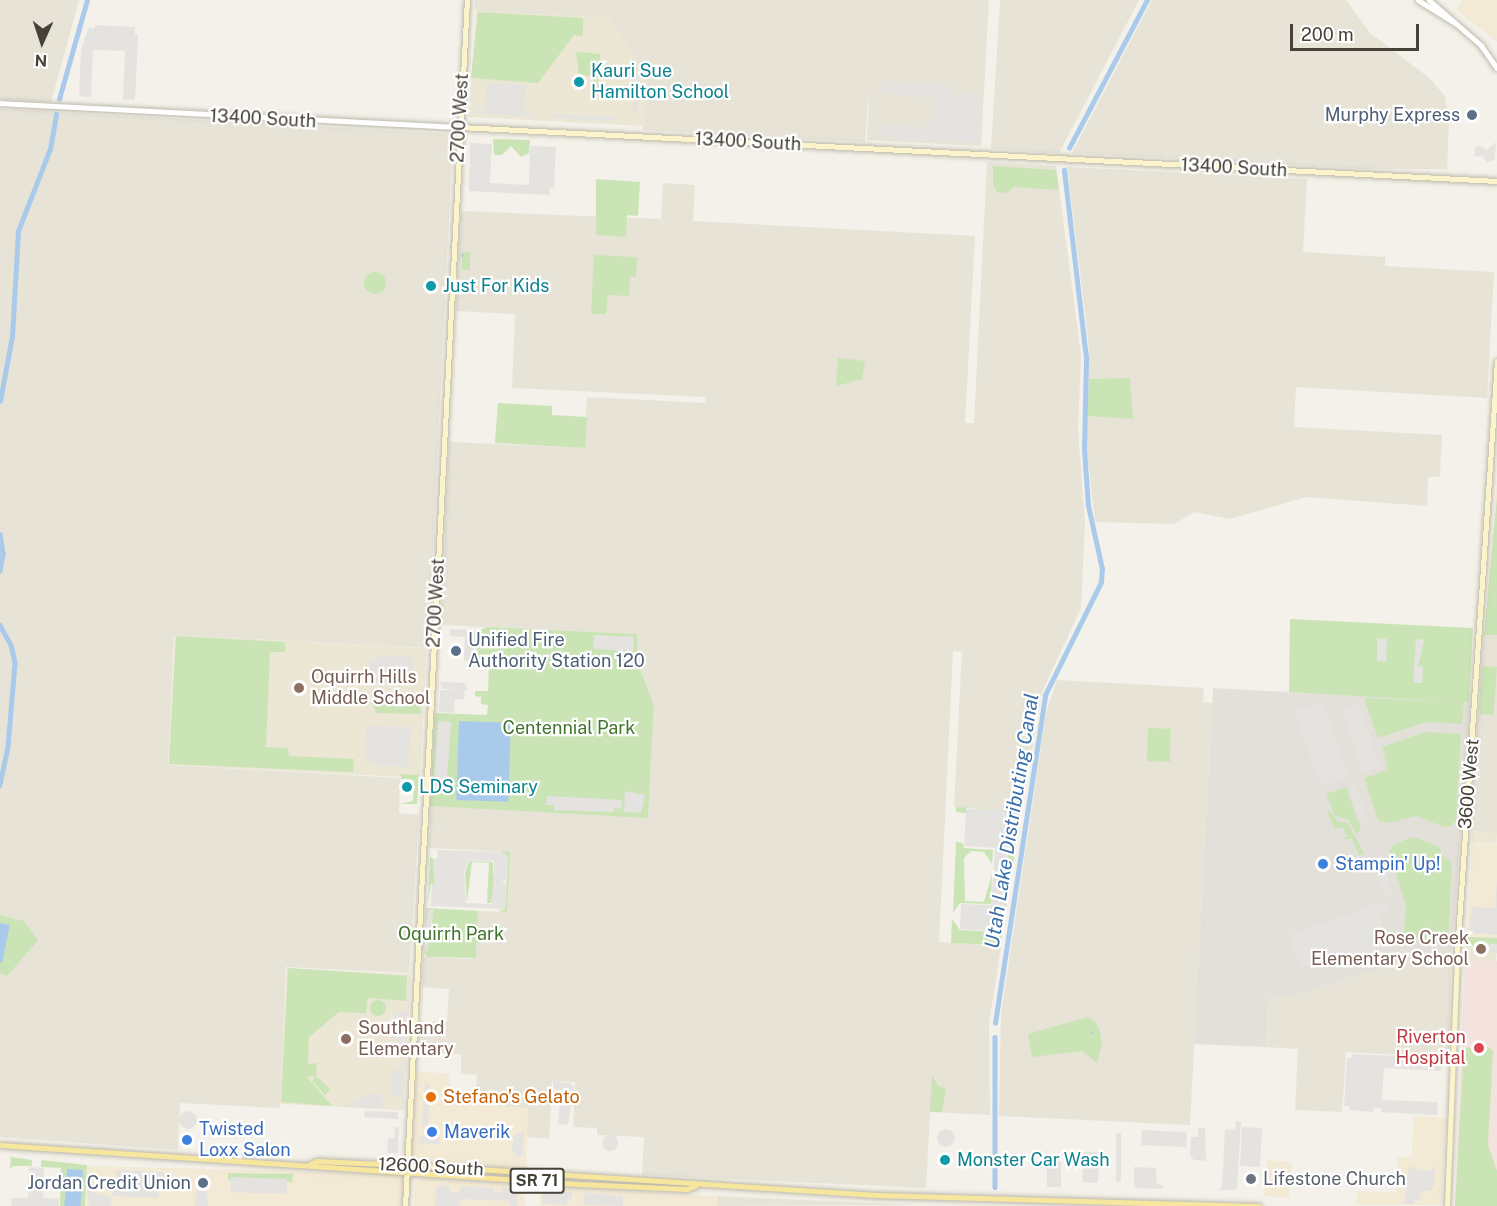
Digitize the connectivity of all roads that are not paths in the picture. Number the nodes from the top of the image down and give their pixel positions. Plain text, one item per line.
1 (467, 0) edge
2 (1418, 0) edge
3 (1431, 0) edge
4 (1455, 23) junction
5 (1497, 68) edge
6 (0, 103) edge
7 (460, 127) junction
8 (1497, 181) edge
9 (1497, 362) edge
10 (0, 1145) edge
11 (310, 1164) junction
12 (407, 1165) junction
13 (407, 1172) junction
14 (576, 1176) junction
15 (530, 1181) junction
16 (695, 1186) junction
17 (405, 1206) edge
18 (1258, 1206) edge
19 (1447, 1206) edge

1 - 7 main road, 2700 West
2 - 4 street
3 - 4 street
4 - 5 street
6 - 7 street, 13400 South
7 - 8 main road, 13400 South
7 - 12 main road, 2700 West
9 - 19 main road, 3600 West
10 - 11 main road, 12600 South / SR 71
11 - 12 main road, 12600 South / SR 71
11 - 13 main road, 12600 South / SR 71
12 - 13 main road, 2700 West
12 - 14 main road, 12600 South / SR 71
13 - 15 main road, 12600 South / SR 71
13 - 17 main road, 2700 West
14 - 15 main road
14 - 16 main road, 12600 South / SR 71
15 - 16 main road, 12600 South / SR 71
16 - 18 main road, 12600 South / SR 71

